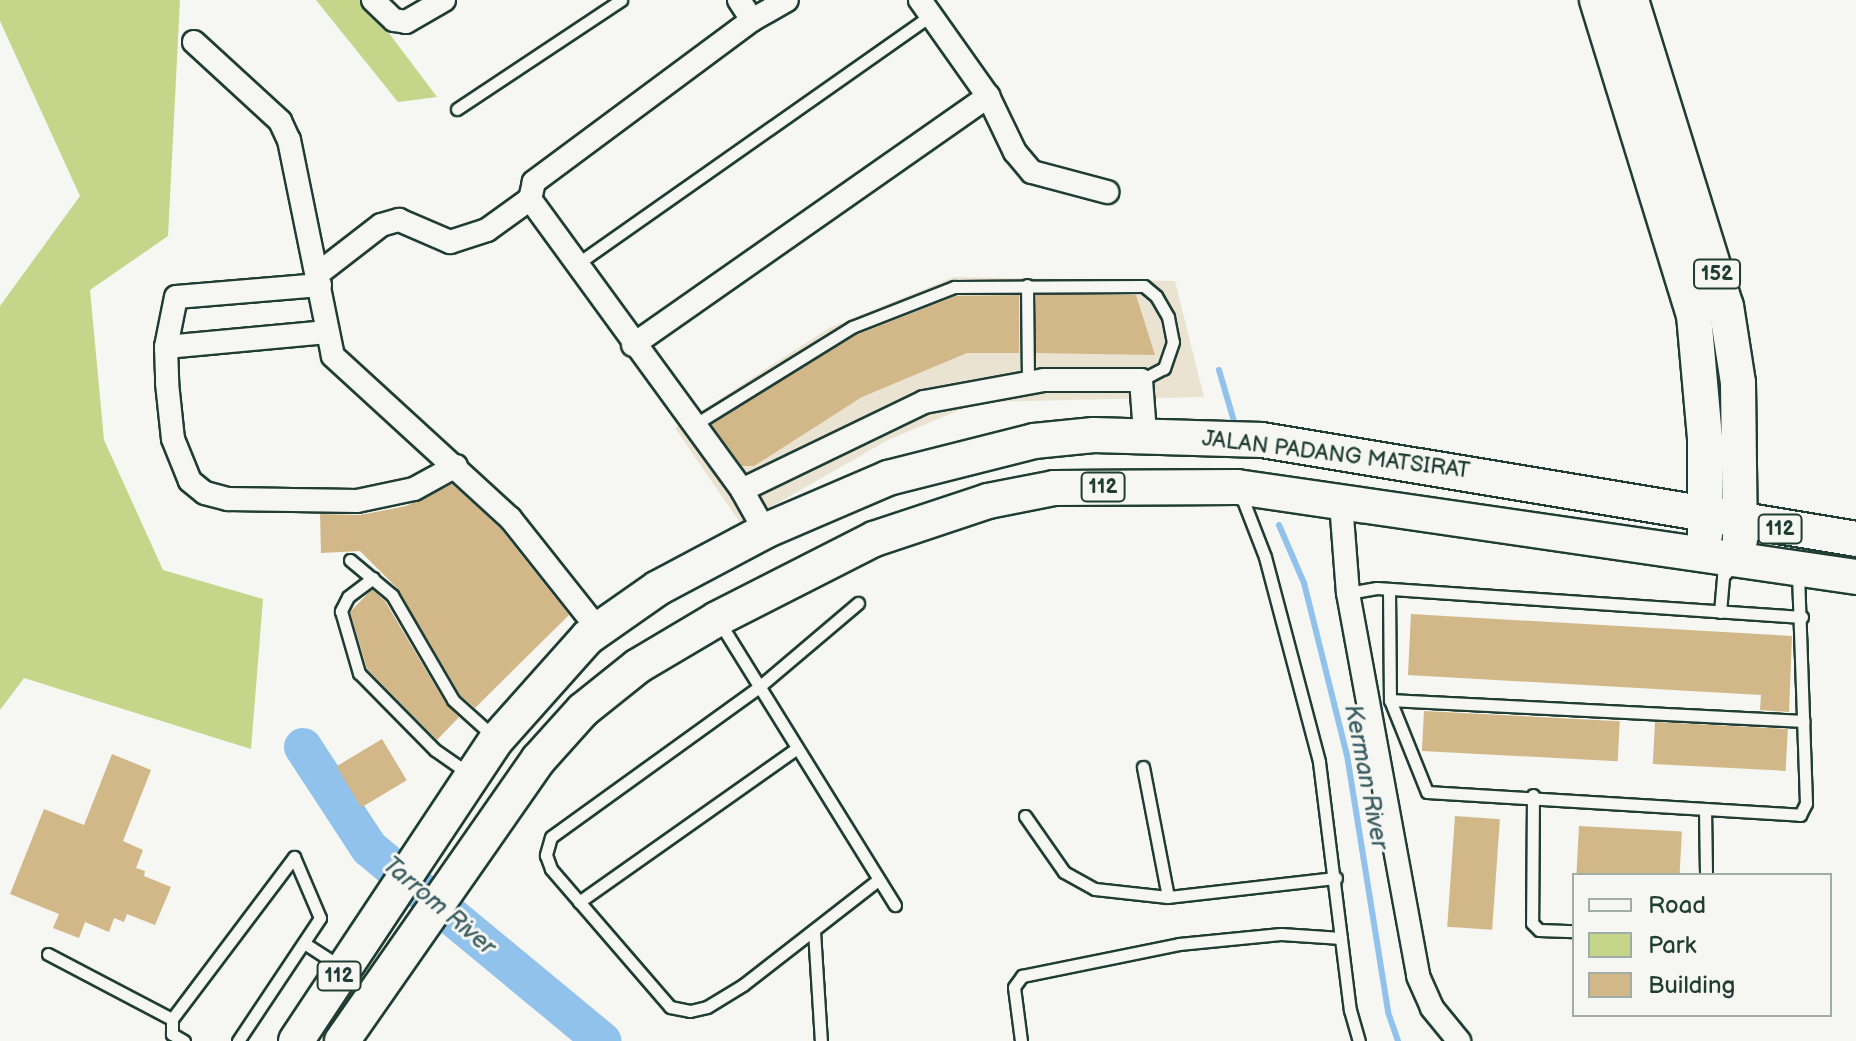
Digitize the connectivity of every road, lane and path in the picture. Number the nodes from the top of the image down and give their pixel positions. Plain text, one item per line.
1 (373, 0) edge
2 (444, 0) edge
3 (621, 0) edge
4 (739, 0) edge
5 (787, 0) edge
6 (1610, 1) edge
7 (925, 7) edge
8 (752, 20) junction
9 (194, 42) dead end
10 (988, 96) junction
11 (457, 109) dead end
12 (1107, 192) dead end
13 (530, 199) junction
14 (576, 264) junction
15 (320, 279) junction
16 (1027, 285) junction
17 (327, 332) junction
18 (633, 345) junction
19 (166, 347) junction
20 (1141, 380) junction
21 (1028, 382) junction
22 (693, 425) junction
23 (1145, 433) junction
24 (1721, 441) junction
25 (1408, 462) junction
26 (456, 466) junction
27 (1237, 487) junction
28 (742, 490) junction
29 (1641, 501) junction
30 (1341, 503) junction
31 (1401, 511) junction
32 (1705, 513) junction
33 (1739, 520) junction
34 (1788, 530) junction
35 (765, 531) junction
36 (1856, 539) edge
37 (350, 560) dead end
38 (1723, 563) junction
39 (1798, 568) junction
40 (1856, 577) edge
41 (373, 578) junction
42 (1389, 589) junction
43 (1348, 593) junction
44 (858, 603) dead end
45 (1720, 612) junction
46 (1802, 617) junction
47 (717, 619) junction
48 (598, 629) junction
49 (759, 687) junction
50 (1390, 700) junction
51 (1803, 721) junction
52 (497, 739) junction
53 (797, 748) junction
54 (1143, 767) dead end
55 (472, 775) junction
56 (1533, 795) junction
57 (1705, 809) junction
58 (1025, 816) dead end
59 (1706, 873) edge
60 (1336, 878) junction
61 (879, 879) junction
62 (1168, 897) junction
63 (579, 902) junction
64 (895, 905) dead end
65 (814, 931) junction
66 (1572, 931) edge
67 (1341, 938) junction
68 (304, 943) junction
69 (48, 954) dead end
70 (343, 969) junction
71 (172, 1019) junction
72 (184, 1041) edge
73 (238, 1041) edge
74 (296, 1041) edge
75 (342, 1041) edge
76 (821, 1041) edge
77 (1021, 1041) edge
78 (1359, 1041) edge
79 (1459, 1041) edge

1 - 2 street
3 - 11 lane
4 - 8 street
5 - 8 street
6 - 24 main road, 152
7 - 10 street
7 - 14 lane
8 - 13 street
9 - 15 street
10 - 12 street
10 - 18 street
13 - 14 street
13 - 15 street
14 - 18 street
15 - 17 street
15 - 19 street
16 - 20 lane
16 - 21 lane
16 - 22 lane
17 - 19 street
17 - 26 street
18 - 22 street
19 - 26 street
20 - 21 street
20 - 23 street
21 - 28 street
22 - 28 street
23 - 25 main road, JALAN PADANG MATSIRAT / 112
23 - 35 main road, JALAN PADANG MATSIRAT / 112
24 - 29 main road
24 - 32 main road, 152
24 - 33 main road, 152
24 - 34 main road
25 - 29 main road, JALAN PADANG MATSIRAT / 112
25 - 31 main road
26 - 48 street
27 - 30 main road, JALAN PADANG MATSIRAT / 112
27 - 47 main road, JALAN PADANG MATSIRAT / 112
27 - 60 lane
28 - 35 street
29 - 32 main road, JALAN PADANG MATSIRAT / 112
30 - 31 main road, JALAN PADANG MATSIRAT / 112
30 - 43 street
31 - 38 main road, JALAN PADANG MATSIRAT / 112
32 - 33 main road, JALAN PADANG MATSIRAT / 112
32 - 38 main road, 152
33 - 34 main road, JALAN PADANG MATSIRAT / 112
33 - 38 main road, 152
34 - 36 main road, JALAN PADANG MATSIRAT / 112
35 - 48 main road, JALAN PADANG MATSIRAT / 112
37 - 41 lane
38 - 39 main road, JALAN PADANG MATSIRAT / 112
38 - 45 lane
39 - 40 main road, JALAN PADANG MATSIRAT / 112
39 - 46 lane
41 - 52 lane
41 - 55 lane
42 - 43 lane
42 - 45 lane
42 - 50 lane
43 - 79 street
44 - 49 lane
45 - 46 lane
46 - 51 lane
47 - 49 lane
47 - 75 main road, JALAN PADANG MATSIRAT / 112
48 - 52 main road, JALAN PADANG MATSIRAT / 112
49 - 53 lane
49 - 63 lane
50 - 51 lane
50 - 56 lane
51 - 57 lane
52 - 55 main road, JALAN PADANG MATSIRAT / 112
53 - 61 lane
53 - 63 lane
54 - 62 lane
55 - 70 main road, JALAN PADANG MATSIRAT / 112
56 - 57 lane
56 - 66 lane
57 - 59 lane
58 - 62 lane
60 - 62 lane
60 - 67 lane
61 - 64 lane
61 - 65 lane
63 - 65 lane
65 - 76 lane
67 - 77 lane
67 - 78 lane
68 - 70 lane
68 - 71 lane
68 - 73 lane
69 - 71 lane
70 - 74 main road, JALAN PADANG MATSIRAT / 112
71 - 72 lane

